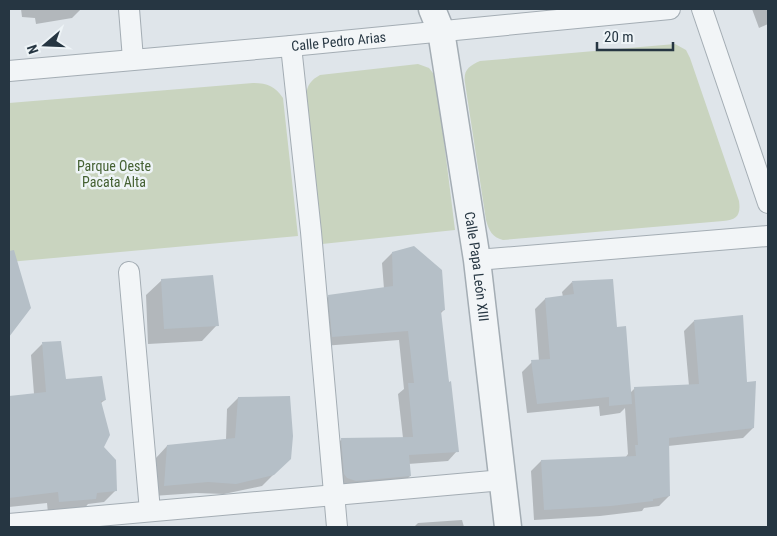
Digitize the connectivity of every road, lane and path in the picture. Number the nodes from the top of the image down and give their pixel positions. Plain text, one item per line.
1 (129, 9) edge
2 (670, 9) edge
3 (702, 9) edge
4 (436, 20) edge
5 (291, 46) junction
6 (133, 59) junction
7 (9, 71) edge
8 (768, 203) edge
9 (768, 236) edge
10 (477, 260) junction
11 (129, 272) dead end
12 (503, 480) junction
13 (333, 495) junction
14 (150, 511) junction
15 (9, 524) edge
16 (337, 527) edge
17 (508, 527) edge

1 - 6 street
2 - 4 street, Calle Pedro Arias
3 - 8 street
4 - 5 street, Calle Pedro Arias
4 - 10 street, Calle Papa León XIII
5 - 6 street, Calle Pedro Arias
5 - 13 street
6 - 7 street, Calle Pedro Arias
9 - 10 street
10 - 12 street, Calle Papa León XIII
11 - 14 street
12 - 13 street
12 - 17 street, Calle Papa León XIII
13 - 14 street
13 - 16 street
14 - 15 street

